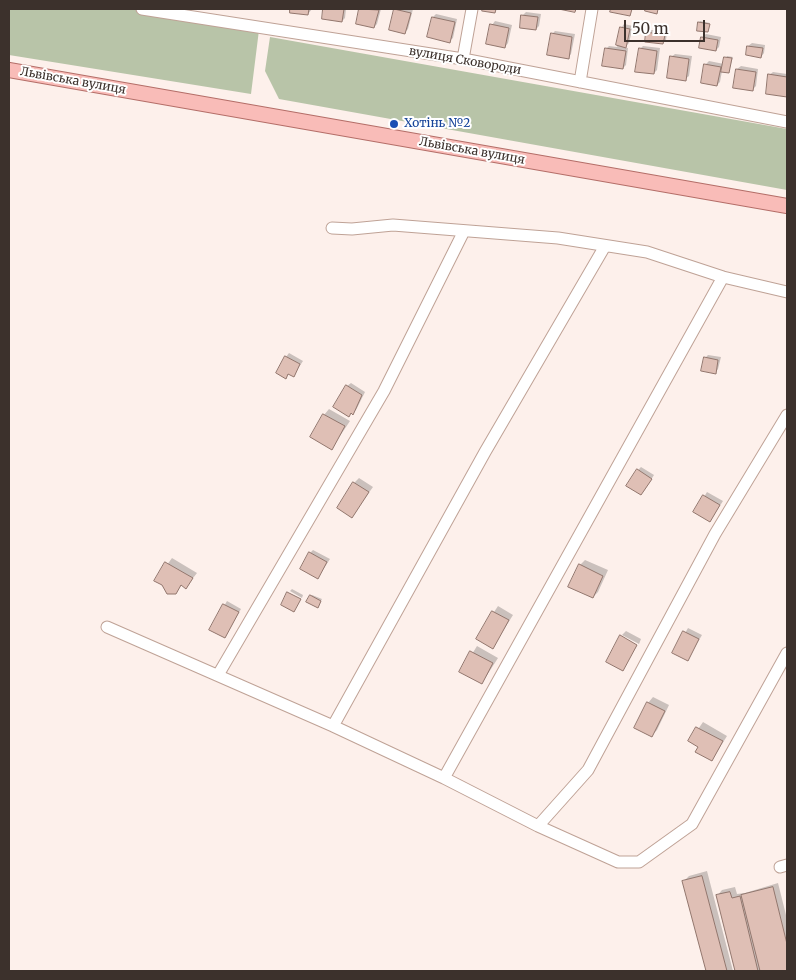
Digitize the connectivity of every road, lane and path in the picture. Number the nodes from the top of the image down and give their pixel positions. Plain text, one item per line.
1 (142, 9) edge
2 (472, 9) edge
3 (592, 9) edge
4 (463, 59) junction
5 (9, 70) edge
6 (580, 82) junction
7 (787, 122) edge
8 (787, 206) edge
9 (332, 228) dead end
10 (464, 231) junction
11 (605, 246) junction
12 (723, 277) junction
13 (787, 292) edge
14 (787, 414) edge
15 (107, 627) dead end
16 (786, 658) edge
17 (218, 675) junction
18 (333, 726) junction
19 (444, 778) junction
20 (538, 826) junction

1 - 4 street, вулиця Сковороди
2 - 4 street
3 - 6 street
4 - 6 street, вулиця Сковороди
5 - 8 main road, Львівська вулиця
6 - 7 street, вулиця Сковороди
9 - 10 street
10 - 11 street
10 - 17 street
11 - 12 street
11 - 18 street
12 - 13 street
12 - 19 street
14 - 20 street
15 - 17 street
16 - 20 street
17 - 18 street
18 - 19 street
19 - 20 street

